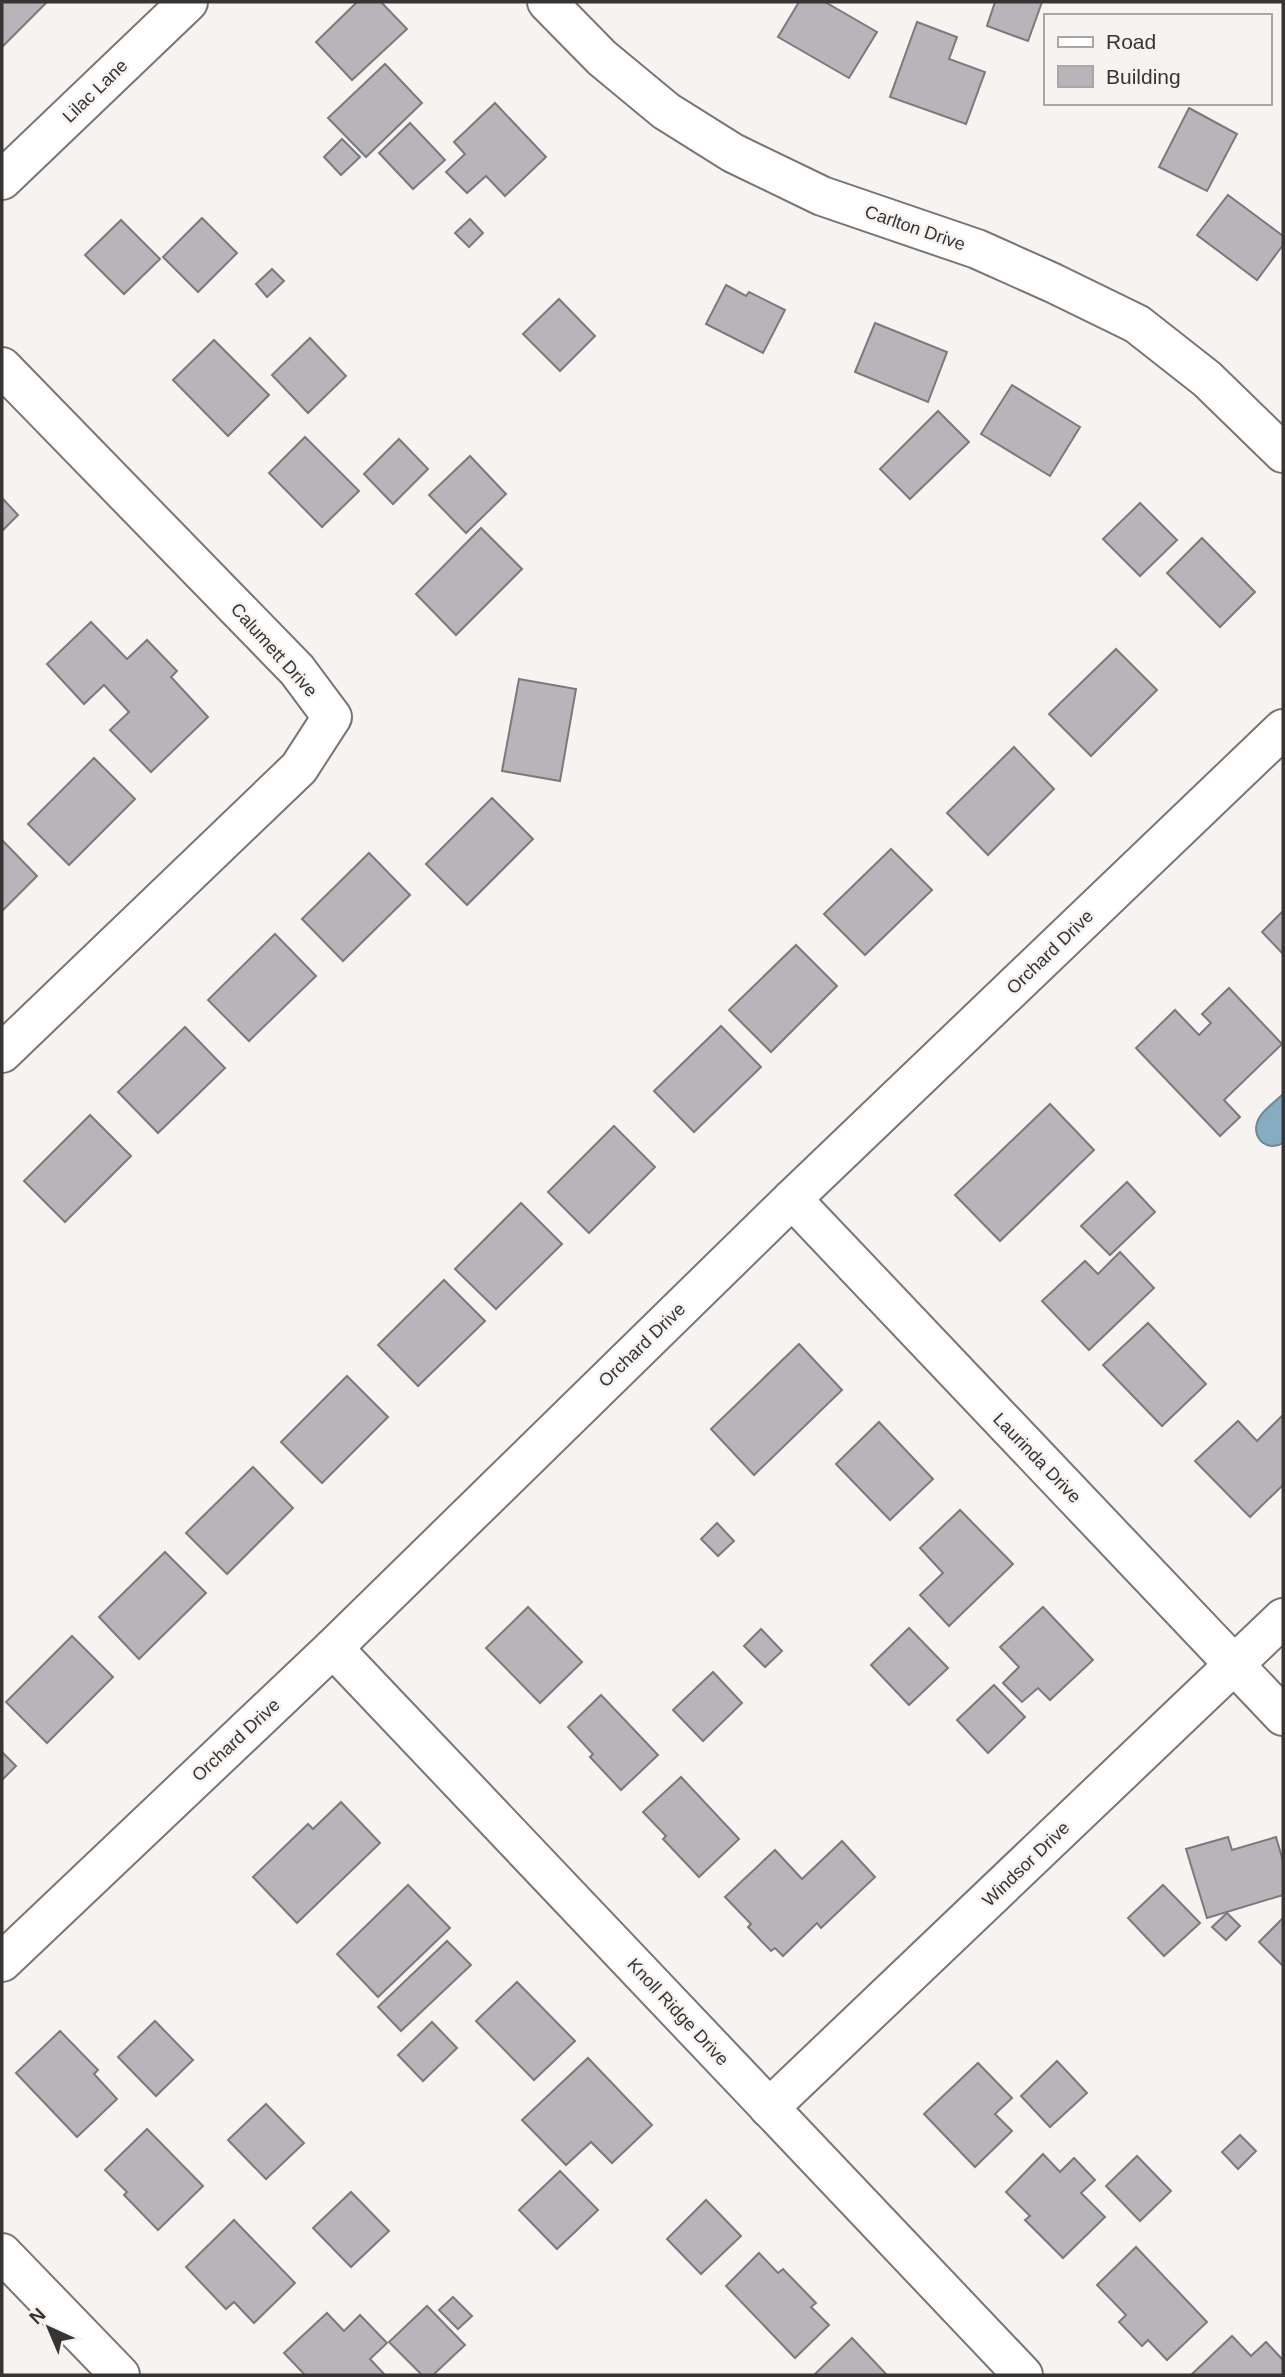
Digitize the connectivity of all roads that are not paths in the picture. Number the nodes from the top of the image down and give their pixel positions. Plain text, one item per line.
1 (188, 2) edge
2 (547, 2) edge
3 (2, 180) edge
4 (2, 367) edge
5 (1283, 453) edge
6 (1283, 729) edge
7 (2, 1053) edge
8 (792, 1199) junction
9 (1283, 1618) edge
10 (333, 1648) junction
11 (1235, 1665) junction
12 (1283, 1716) edge
13 (2, 1962) edge
14 (769, 2108) junction
15 (2, 2253) edge
16 (120, 2375) edge
17 (1023, 2375) edge

1 - 3 street, Lilac Lane
2 - 5 street, Carlton Drive
4 - 7 street, Calumett Drive
6 - 8 street, Orchard Drive
8 - 10 street, Orchard Drive
8 - 11 street, Laurinda Drive
9 - 11 street, Windsor Drive
10 - 13 street, Orchard Drive
10 - 14 street, Knoll Ridge Drive
11 - 12 street, Laurinda Drive
11 - 14 street, Windsor Drive
14 - 17 street, Knoll Ridge Drive
15 - 16 street

